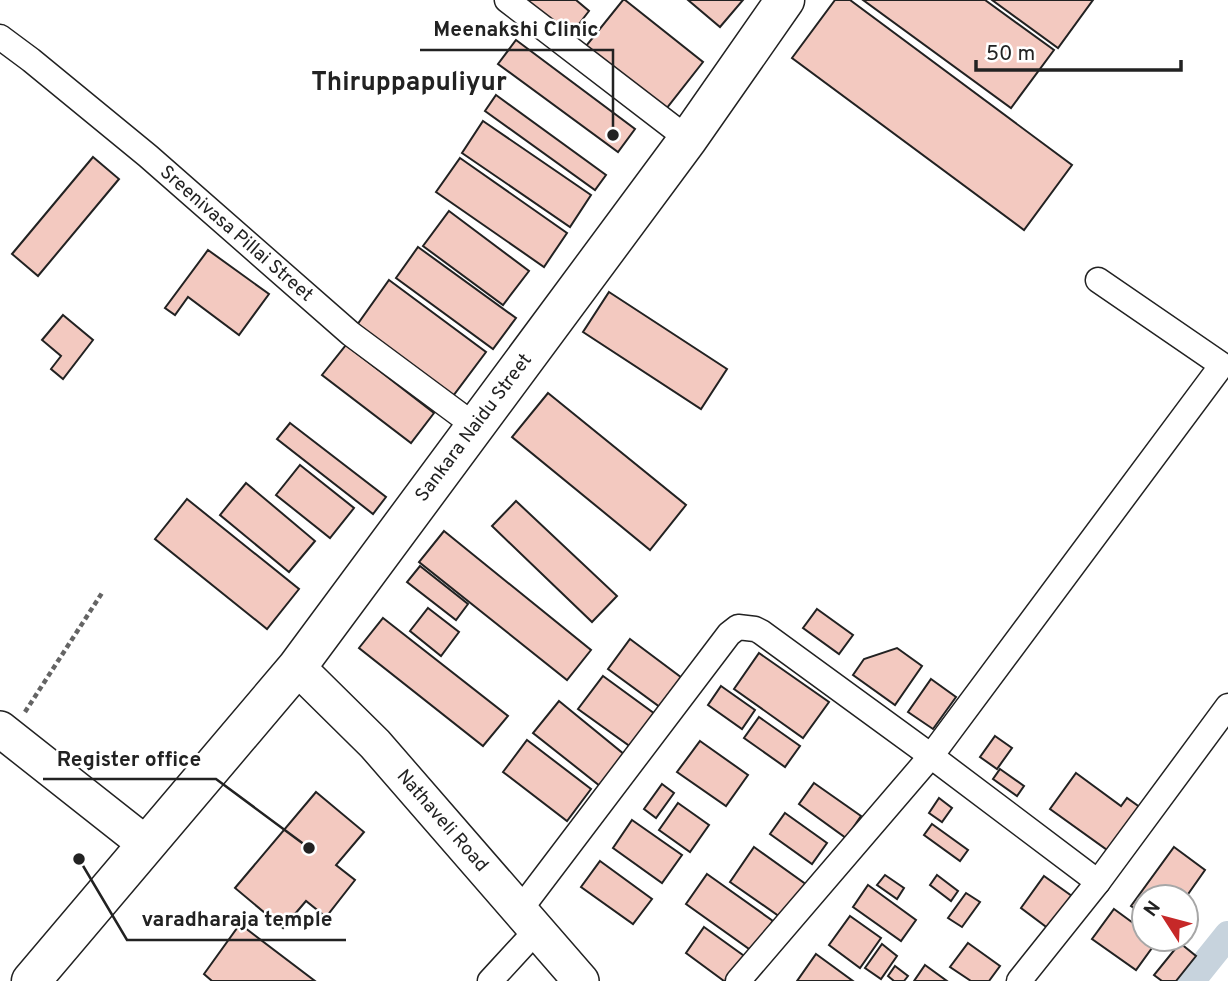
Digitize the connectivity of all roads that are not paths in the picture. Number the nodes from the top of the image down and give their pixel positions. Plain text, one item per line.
1 (507, 0) edge
2 (785, 0) edge
3 (0, 37) edge
4 (688, 139) junction
5 (1098, 280) dead end
6 (1226, 364) edge
7 (475, 426) junction
8 (297, 667) junction
9 (1228, 706) edge
10 (5, 732) edge
11 (931, 755) junction
12 (147, 845) junction
13 (1098, 882) junction
14 (528, 921) junction
15 (31, 981) edge
16 (490, 981) edge
17 (581, 981) edge
18 (738, 981) edge
19 (1018, 981) edge

1 - 4 street
2 - 4 main road, Sankara Naidu Street
3 - 7 street, Sreenivasa Pillai Street
4 - 7 main road, Sankara Naidu Street
5 - 6 street
6 - 11 street
7 - 8 main road, Sankara Naidu Street
8 - 12 main road, Sankara Naidu Street
8 - 14 street, Nathaveli Road
9 - 13 street
10 - 12 street
11 - 13 street
11 - 14 street
11 - 18 street
12 - 15 main road, Sankara Naidu Street
13 - 19 street
14 - 16 street
14 - 17 street, Nathaveli Road

